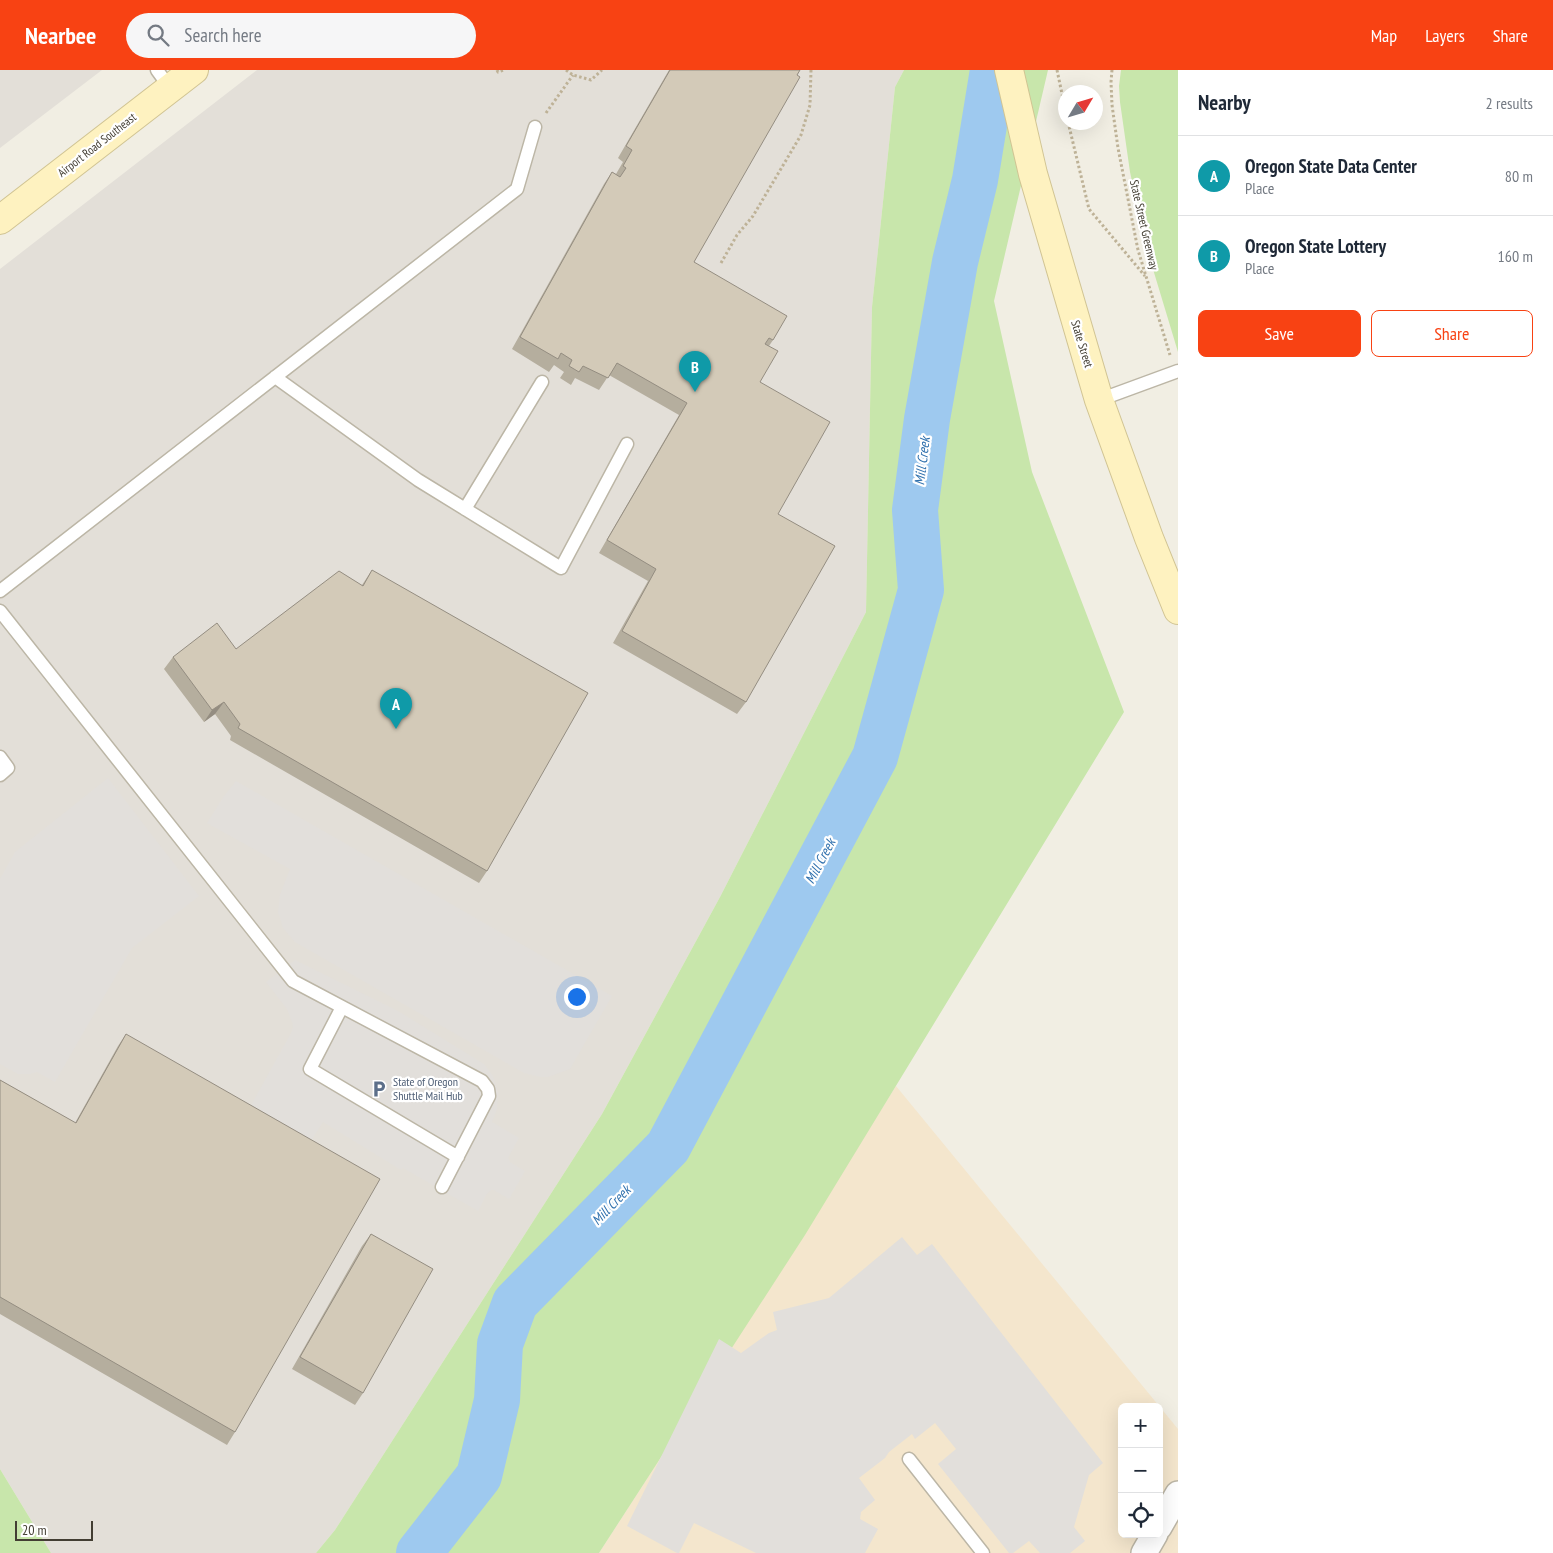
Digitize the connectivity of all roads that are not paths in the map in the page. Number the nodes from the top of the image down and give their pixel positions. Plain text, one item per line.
1 (194, 70) edge
2 (1009, 70) edge
3 (164, 79) edge
4 (536, 127) road end
5 (3, 211) edge
6 (1177, 371) edge
7 (275, 377) junction
8 (542, 382) dead end
9 (1099, 400) junction
10 (627, 444) dead end
11 (465, 509) junction
12 (0, 591) edge
13 (1178, 610) edge
14 (0, 611) edge
15 (0, 757) edge
16 (0, 775) edge
17 (342, 1007) junction
18 (458, 1157) junction
19 (442, 1188) dead end
20 (909, 1458) dead end
21 (1178, 1496) edge
22 (1163, 1520) edge
23 (1153, 1538) edge
24 (983, 1553) edge
25 (1144, 1553) edge

1 - 3 main road, Airport Road Southeast
2 - 9 main road, State Street
3 - 5 main road, Airport Road Southeast
4 - 7 lane
6 - 9 lane
7 - 11 lane
7 - 12 lane
8 - 11 lane
9 - 13 main road, State Street
10 - 11 lane
14 - 17 lane
15 - 16 lane
17 - 18 lane
17 - 18 lane
18 - 19 lane
20 - 24 lane
21 - 22 street
23 - 25 street

